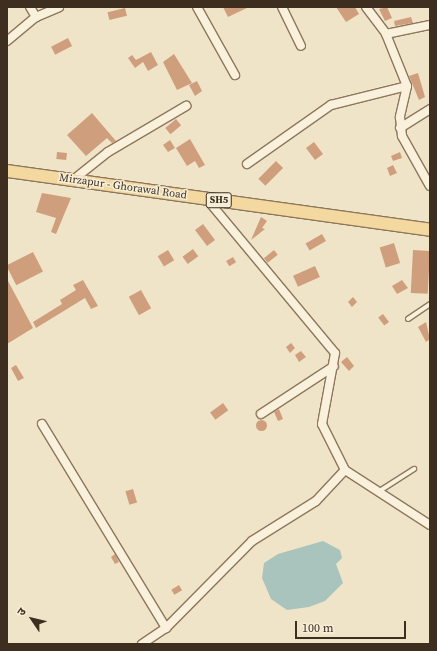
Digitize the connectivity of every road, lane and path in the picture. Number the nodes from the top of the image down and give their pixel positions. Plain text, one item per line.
1 (30, 7) edge
2 (59, 7) edge
3 (197, 7) edge
4 (282, 7) edge
5 (366, 7) edge
6 (36, 17) junction
7 (430, 25) edge
8 (386, 34) junction
9 (7, 41) edge
10 (301, 46) dead end
11 (235, 75) dead end
12 (407, 86) junction
13 (186, 106) dead end
14 (430, 109) edge
15 (400, 128) junction
16 (247, 164) dead end
17 (7, 171) edge
18 (73, 180) junction
19 (430, 186) edge
20 (206, 198) junction
21 (430, 230) edge
22 (430, 304) edge
23 (408, 319) dead end
24 (334, 366) junction
25 (261, 414) dead end
26 (42, 424) dead end
27 (414, 469) dead end
28 (346, 470) junction
29 (378, 493) junction
30 (430, 525) edge
31 (166, 628) junction
32 (142, 644) edge

1 - 6 street
2 - 6 street
3 - 11 street
4 - 10 street
5 - 8 street
6 - 9 street
7 - 8 street
8 - 12 street
12 - 15 street
12 - 16 street
13 - 18 street
14 - 15 street
15 - 19 street
17 - 18 main road, Mirzapur - Ghorawal Road / SH5
18 - 20 main road, Mirzapur - Ghorawal Road / SH5
20 - 21 main road, Mirzapur - Ghorawal Road / SH5
20 - 24 street
22 - 23 lane
24 - 25 street
24 - 28 street
26 - 31 street
27 - 29 lane
28 - 29 street
28 - 31 street
29 - 30 street
31 - 32 street

